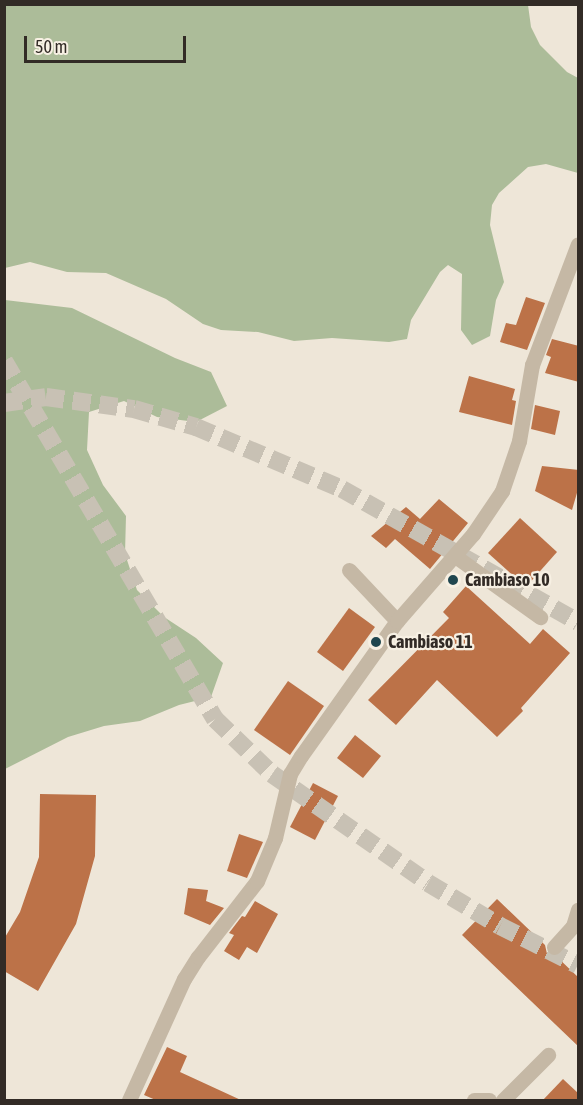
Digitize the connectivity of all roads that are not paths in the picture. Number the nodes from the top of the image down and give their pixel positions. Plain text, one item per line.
1 (579, 244) edge
2 (455, 556) junction
3 (349, 570) dead end
4 (540, 617) dead end
5 (397, 621) junction
6 (579, 910) edge
7 (554, 947) dead end
8 (548, 1055) dead end
9 (129, 1101) edge
10 (474, 1101) edge
11 (489, 1101) edge
12 (503, 1101) edge

1 - 2 street
2 - 4 street
2 - 5 street
3 - 5 street
5 - 9 street
6 - 7 street
8 - 12 street
10 - 11 street

